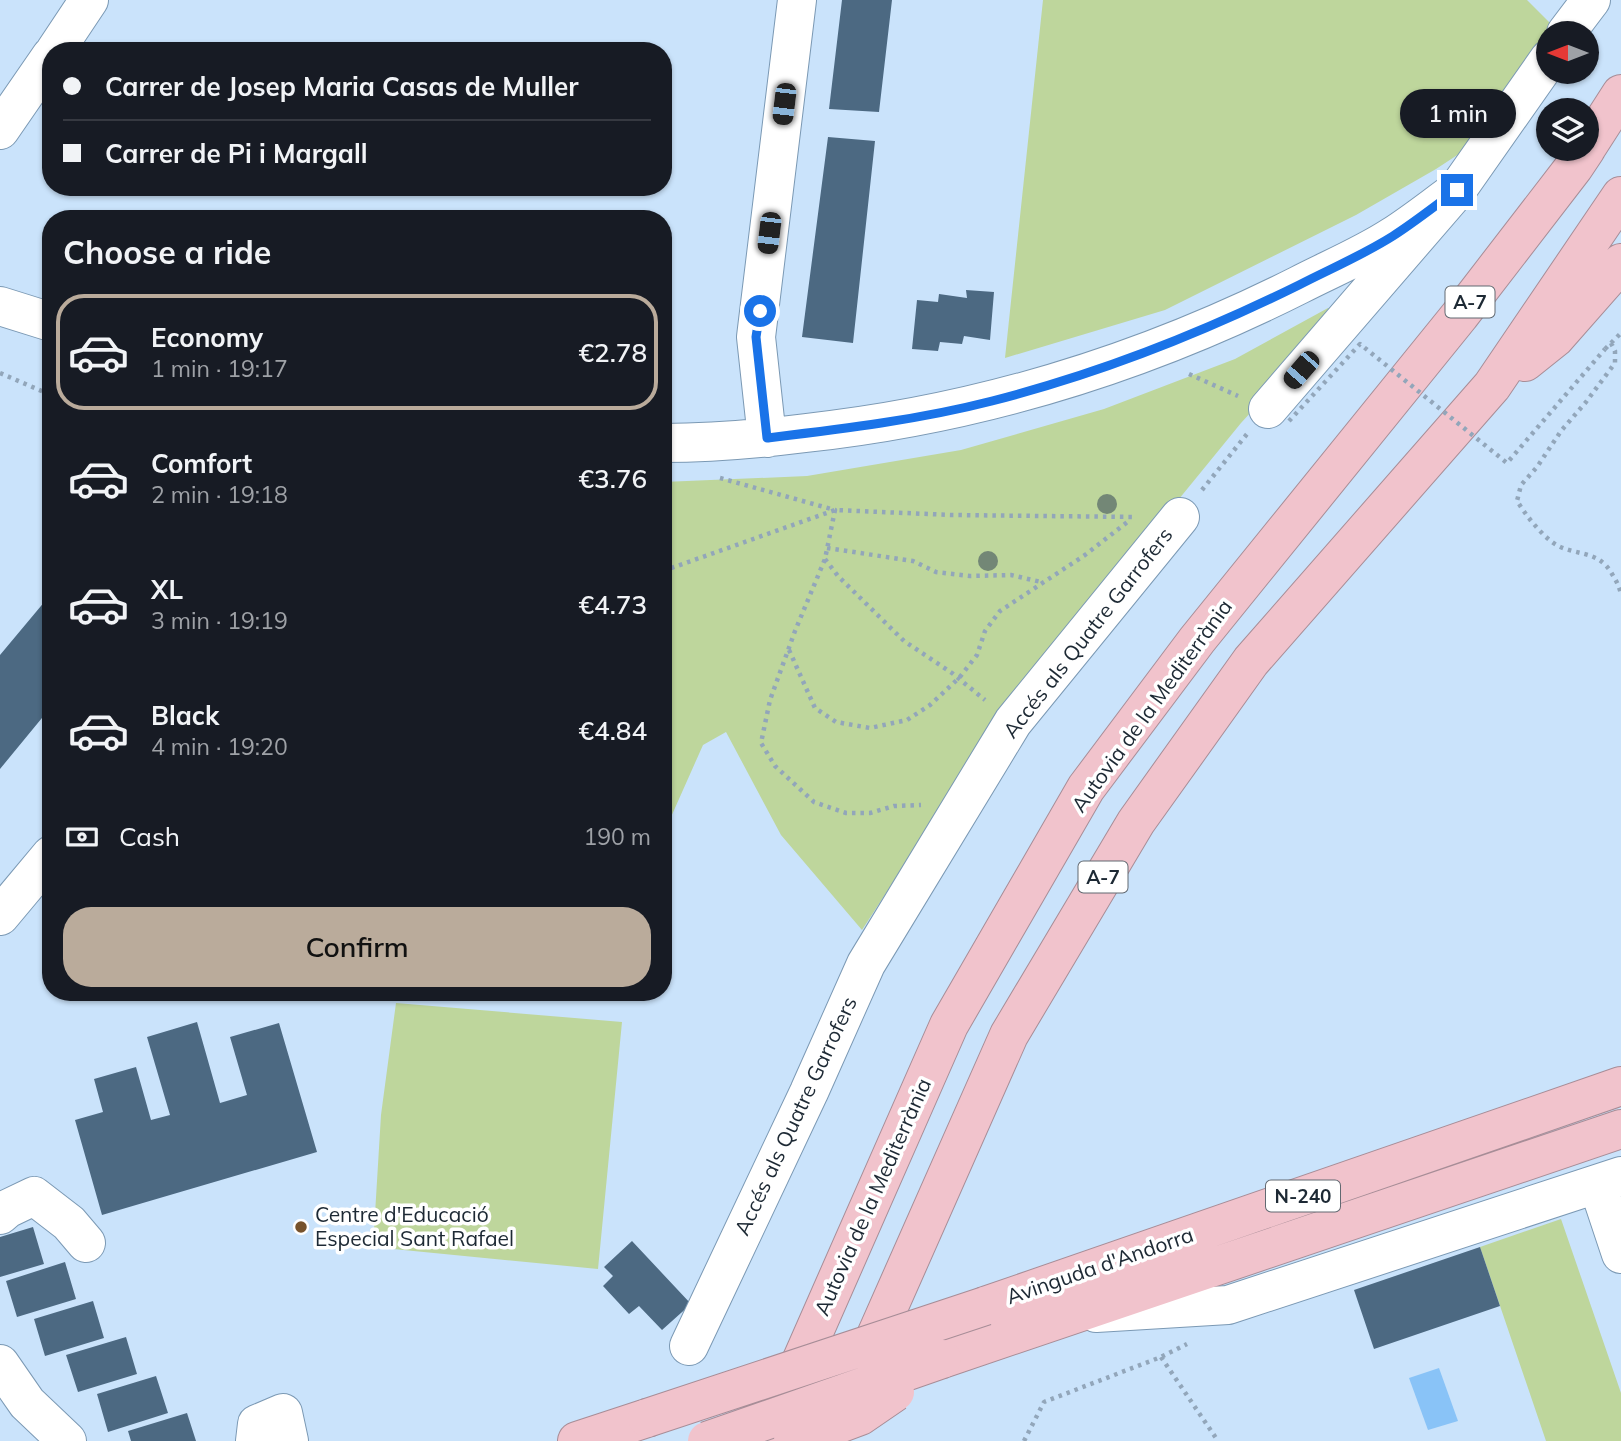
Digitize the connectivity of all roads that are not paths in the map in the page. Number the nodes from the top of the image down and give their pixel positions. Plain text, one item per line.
1 (89, 0) edge
2 (797, 0) edge
3 (1591, 0) edge
4 (1575, 21) edge
5 (61, 42) edge
6 (42, 69) edge
7 (1536, 78) edge
8 (1621, 94) edge
9 (1599, 129) edge
10 (0, 130) edge
11 (1578, 161) edge
12 (1457, 190) junction
13 (1621, 196) edge
14 (1621, 263) edge
15 (0, 306) edge
16 (42, 319) edge
17 (1492, 386) junction
18 (1278, 415) road end
19 (767, 438) junction
20 (672, 443) edge
21 (1180, 517) road end
22 (42, 866) edge
23 (0, 916) edge
24 (1621, 1086) edge
25 (1621, 1129) edge
26 (1609, 1181) edge
27 (0, 1215) edge
28 (86, 1243) dead end
29 (1621, 1255) edge
30 (1073, 1314) junction
31 (689, 1346) dead end
32 (942, 1359) junction
33 (0, 1364) edge
34 (67, 1441) edge
35 (256, 1441) edge
36 (289, 1441) edge
37 (577, 1441) edge
38 (707, 1441) edge
39 (766, 1441) edge
40 (793, 1441) edge
41 (830, 1441) edge

1 - 5 street
2 - 19 street
3 - 4 street
6 - 10 street
7 - 12 street
8 - 9 highway, Autovia de la Mediterrània / A-7
11 - 39 highway, Autovia de la Mediterrània / A-7
12 - 18 street
12 - 19 street
13 - 17 highway, A-7
14 - 17 highway
15 - 16 street
17 - 41 highway, A-7
19 - 20 street
21 - 31 street, Accés als Quatre Garrofers
22 - 23 street
24 - 37 highway, Avinguda d'Andorra / N-240, bridge
25 - 30 highway, Avinguda d'Andorra / N-240
26 - 29 street
26 - 30 street, Avinguda d'Andorra
27 - 28 street
30 - 32 highway, Avinguda d'Andorra / N-240
32 - 38 highway, N-240, bridge
32 - 40 highway, bridge
33 - 34 street
35 - 36 street

